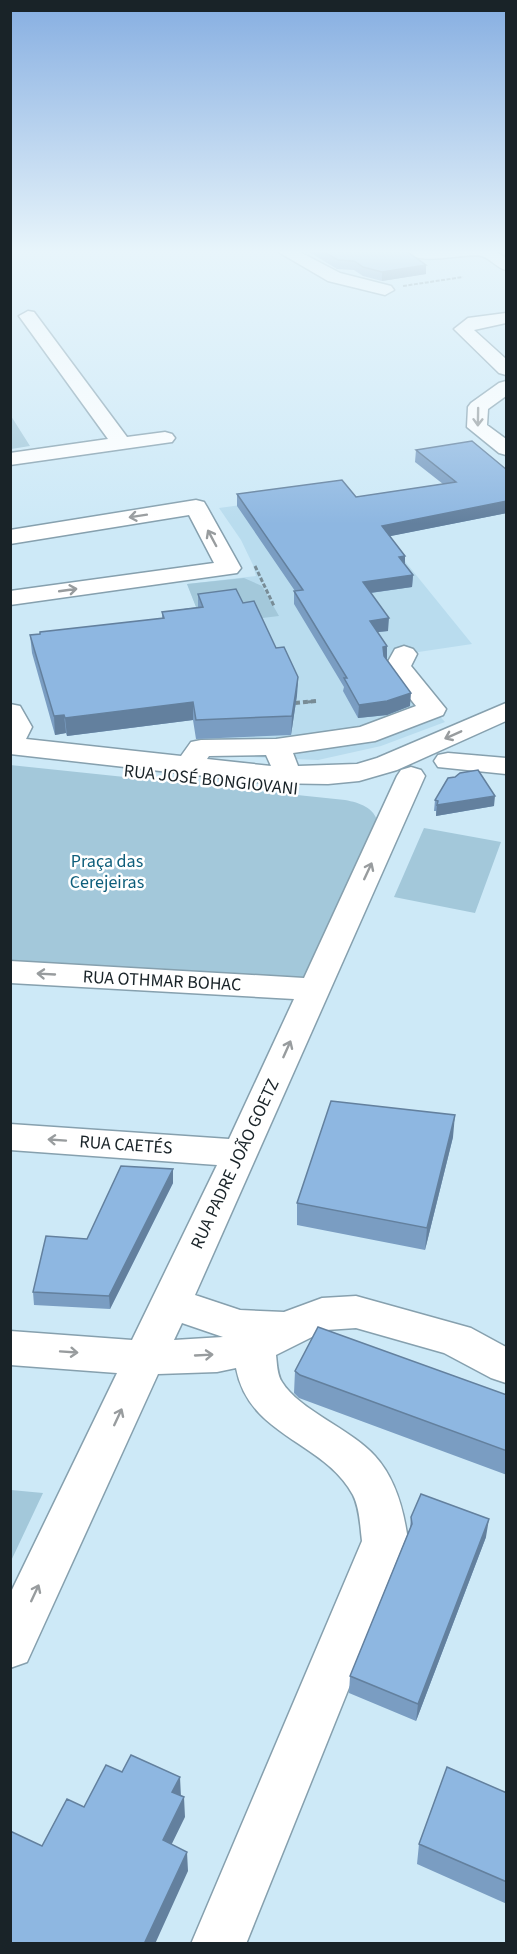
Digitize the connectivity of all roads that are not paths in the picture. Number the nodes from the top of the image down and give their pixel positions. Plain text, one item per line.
1 (46, 341) edge
2 (476, 341) edge
3 (507, 369) edge
4 (507, 387) edge
5 (165, 438) dead end
6 (122, 444) junction
7 (507, 449) edge
8 (10, 459) edge
9 (10, 537) edge
10 (10, 598) edge
11 (404, 654) dead end
12 (507, 711) edge
13 (10, 712) edge
14 (507, 730) edge
15 (10, 745) edge
16 (276, 747) junction
17 (10, 758) edge
18 (448, 761) junction
19 (186, 766) junction
20 (507, 766) edge
21 (328, 775) junction
22 (411, 776) junction
23 (10, 972) edge
24 (314, 989) junction
25 (10, 1137) edge
26 (241, 1153) junction
27 (170, 1303) junction
28 (266, 1335) junction
29 (10, 1348) edge
30 (145, 1358) junction
31 (507, 1366) edge
32 (10, 1646) edge
33 (218, 1944) edge

1 - 6 street
2 - 3 street
4 -> 7 street
5 - 6 street
6 - 8 street
10 -> 9 street
11 - 16 street
12 -> 21 street
13 - 15 street
14 - 18 street
15 - 19 street, RUA JOSÉ BONGIOVANI
16 - 19 street
16 - 21 street
17 - 22 street, RUA JOSÉ BONGIOVANI
18 - 20 street
18 - 22 street
19 - 21 street, RUA JOSÉ BONGIOVANI
24 -> 22 street, RUA PADRE JOÃO GOETZ
24 -> 23 street, RUA OTHMAR BOHAC
26 -> 24 street, RUA PADRE JOÃO GOETZ
26 -> 25 street, RUA CAETÉS
26 - 27 street, RUA PADRE JOÃO GOETZ
27 - 28 street
27 - 30 street, RUA PADRE JOÃO GOETZ
30 -> 28 street
28 - 31 street
28 - 33 street
29 -> 30 street
32 -> 30 street, RUA PADRE JOÃO GOETZ

